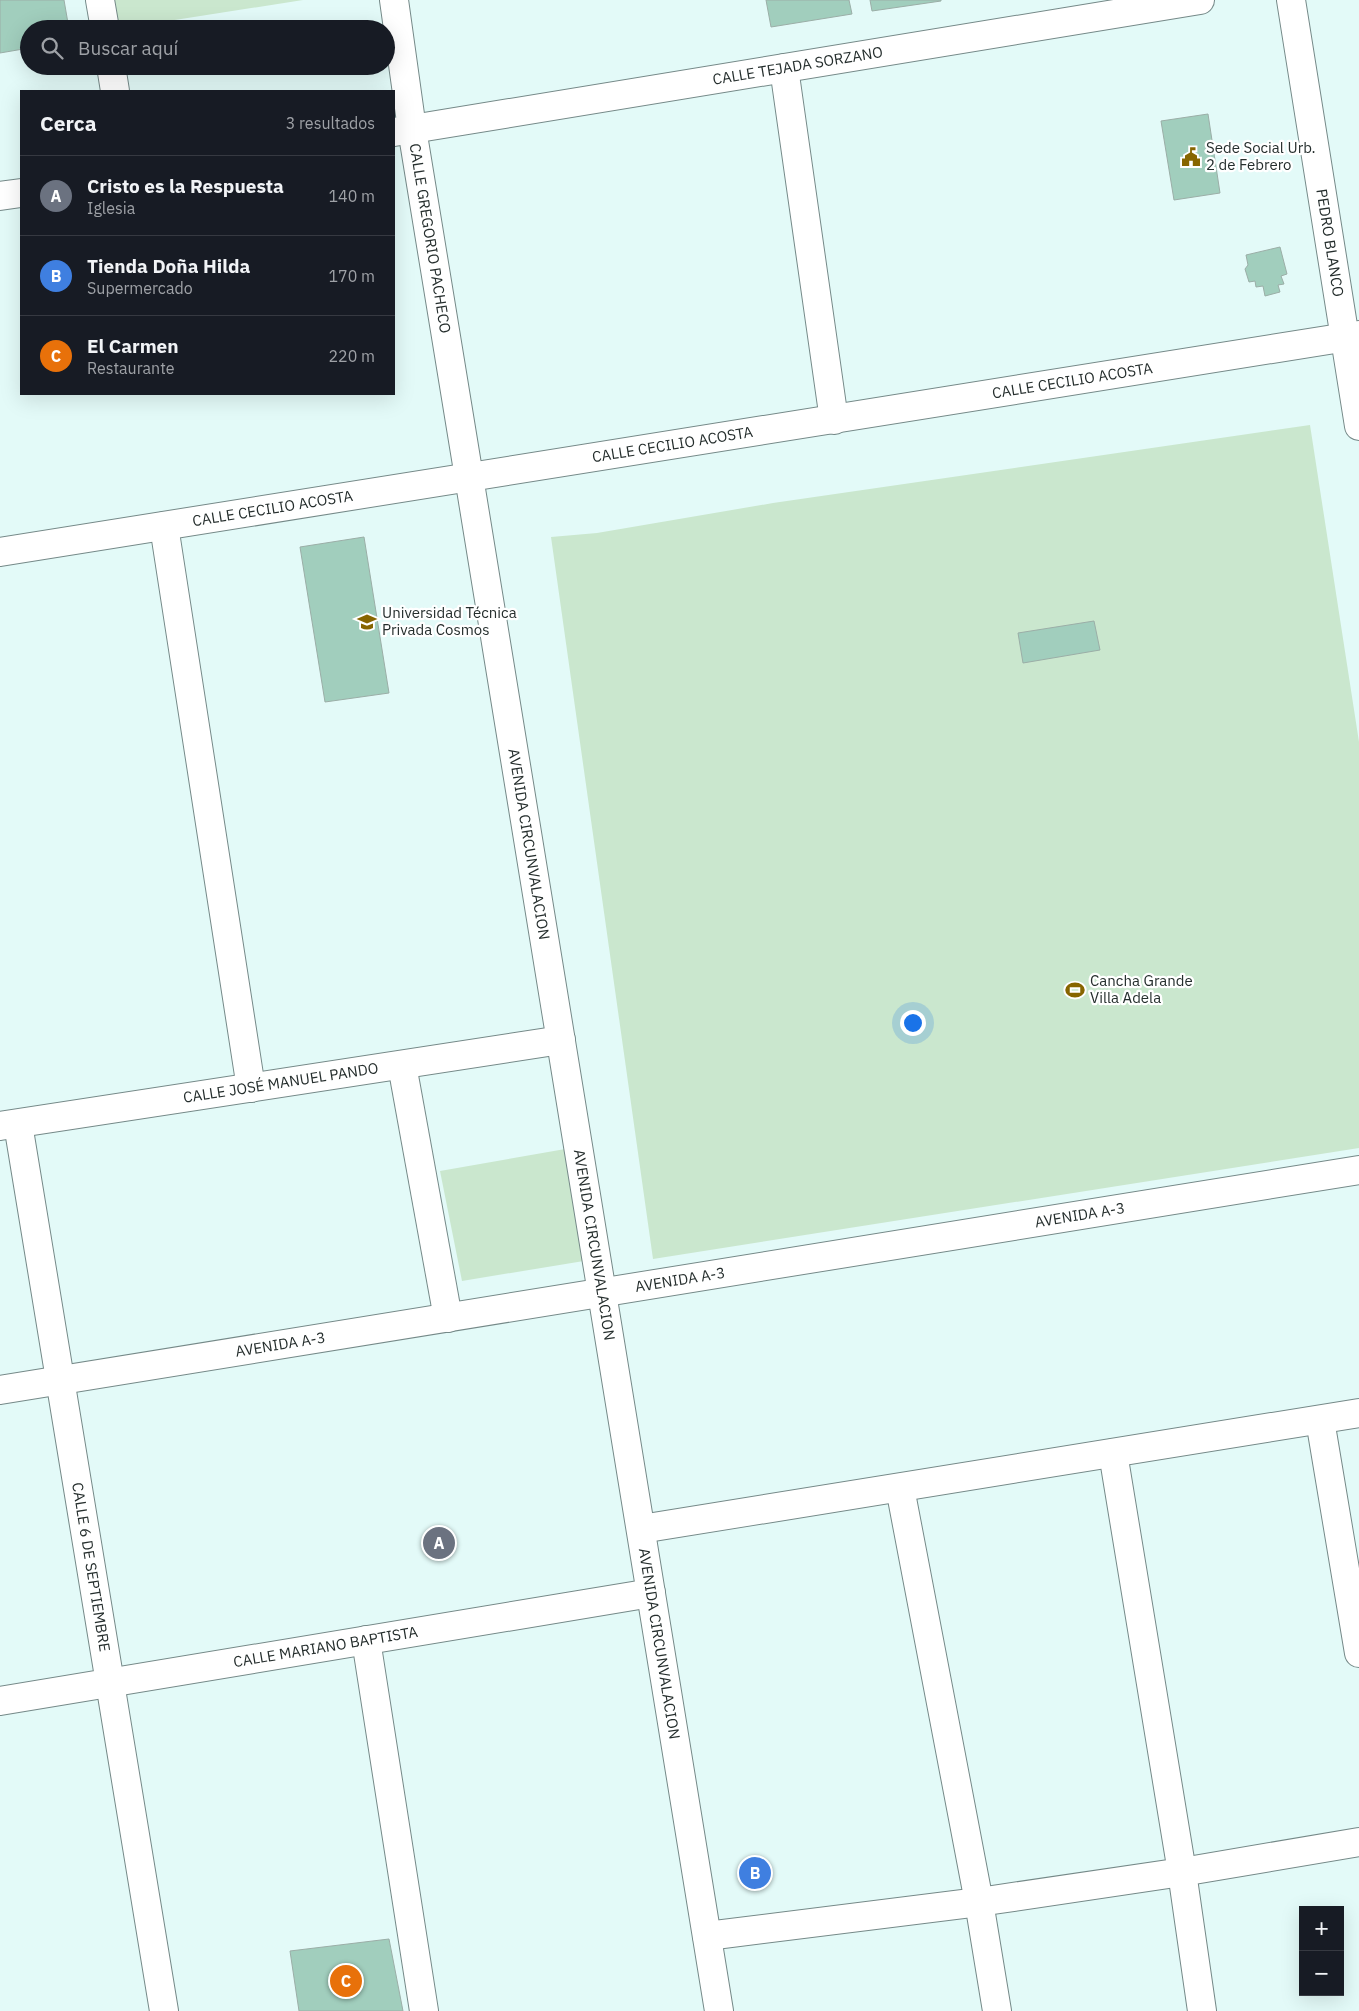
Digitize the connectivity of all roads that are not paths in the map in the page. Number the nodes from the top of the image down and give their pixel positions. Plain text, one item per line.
1 (100, 0) edge
2 (394, 0) edge
3 (1200, 0) edge
4 (1291, 0) edge
5 (103, 20) edge
6 (784, 68) junction
7 (112, 75) edge
8 (115, 90) edge
9 (403, 130) edge
10 (20, 193) edge
11 (0, 196) edge
12 (1352, 337) edge
13 (834, 420) junction
14 (1359, 426) edge
15 (470, 477) junction
16 (164, 526) junction
17 (0, 552) edge
18 (561, 1040) junction
19 (402, 1065) junction
20 (251, 1088) junction
21 (9, 1125) edge
22 (1359, 1170) edge
23 (602, 1292) junction
24 (448, 1318) junction
25 (60, 1380) junction
26 (0, 1390) edge
27 (1359, 1413) edge
28 (1320, 1420) junction
29 (1113, 1453) junction
30 (900, 1488) junction
31 (641, 1529) junction
32 (651, 1593) junction
33 (366, 1640) junction
34 (1359, 1653) edge
35 (110, 1682) junction
36 (0, 1701) edge
37 (1359, 1842) edge
38 (1182, 1872) junction
39 (979, 1902) junction
40 (707, 1936) junction
41 (164, 2011) edge
42 (424, 2011) edge
43 (719, 2011) edge
44 (997, 2011) edge
45 (1202, 2011) edge

1 - 5 street
2 - 9 street, CALLE GREGORIO PACHECO
3 - 6 street, CALLE TEJADA SORZANO
4 - 12 street, PEDRO BLANCO
6 - 9 street, CALLE TEJADA SORZANO
6 - 13 street
7 - 8 street
9 - 15 street, CALLE GREGORIO PACHECO
10 - 11 street
12 - 13 street, CALLE CECILIO ACOSTA
12 - 14 street, PEDRO BLANCO
13 - 15 street, CALLE CECILIO ACOSTA
15 - 16 street, CALLE CECILIO ACOSTA
15 - 18 street, AVENIDA CIRCUNVALACION
16 - 17 street, CALLE CECILIO ACOSTA
16 - 20 street
18 - 19 street, CALLE JOSÉ MANUEL PANDO
18 - 23 street, AVENIDA CIRCUNVALACION
19 - 20 street, CALLE JOSÉ MANUEL PANDO
19 - 24 street
20 - 21 street, CALLE JOSÉ MANUEL PANDO
21 - 25 street, CALLE 6 DE SEPTIEMBRE
22 - 23 street, AVENIDA A-3
23 - 24 street, AVENIDA A-3
23 - 31 street, AVENIDA CIRCUNVALACION
24 - 25 street, AVENIDA A-3
25 - 26 street, AVENIDA A-3
25 - 35 street, CALLE 6 DE SEPTIEMBRE
27 - 28 street
28 - 29 street
28 - 34 street
29 - 30 street
29 - 38 street
30 - 31 street
30 - 39 street
31 - 32 street, AVENIDA CIRCUNVALACION
32 - 33 street, CALLE MARIANO BAPTISTA
32 - 40 street, AVENIDA CIRCUNVALACION
33 - 35 street, CALLE MARIANO BAPTISTA
33 - 42 street
35 - 36 street, CALLE MARIANO BAPTISTA
35 - 41 street, CALLE 6 DE SEPTIEMBRE
37 - 38 street
38 - 39 street
38 - 45 street
39 - 40 street
39 - 44 street
40 - 43 street, AVENIDA CIRCUNVALACION

